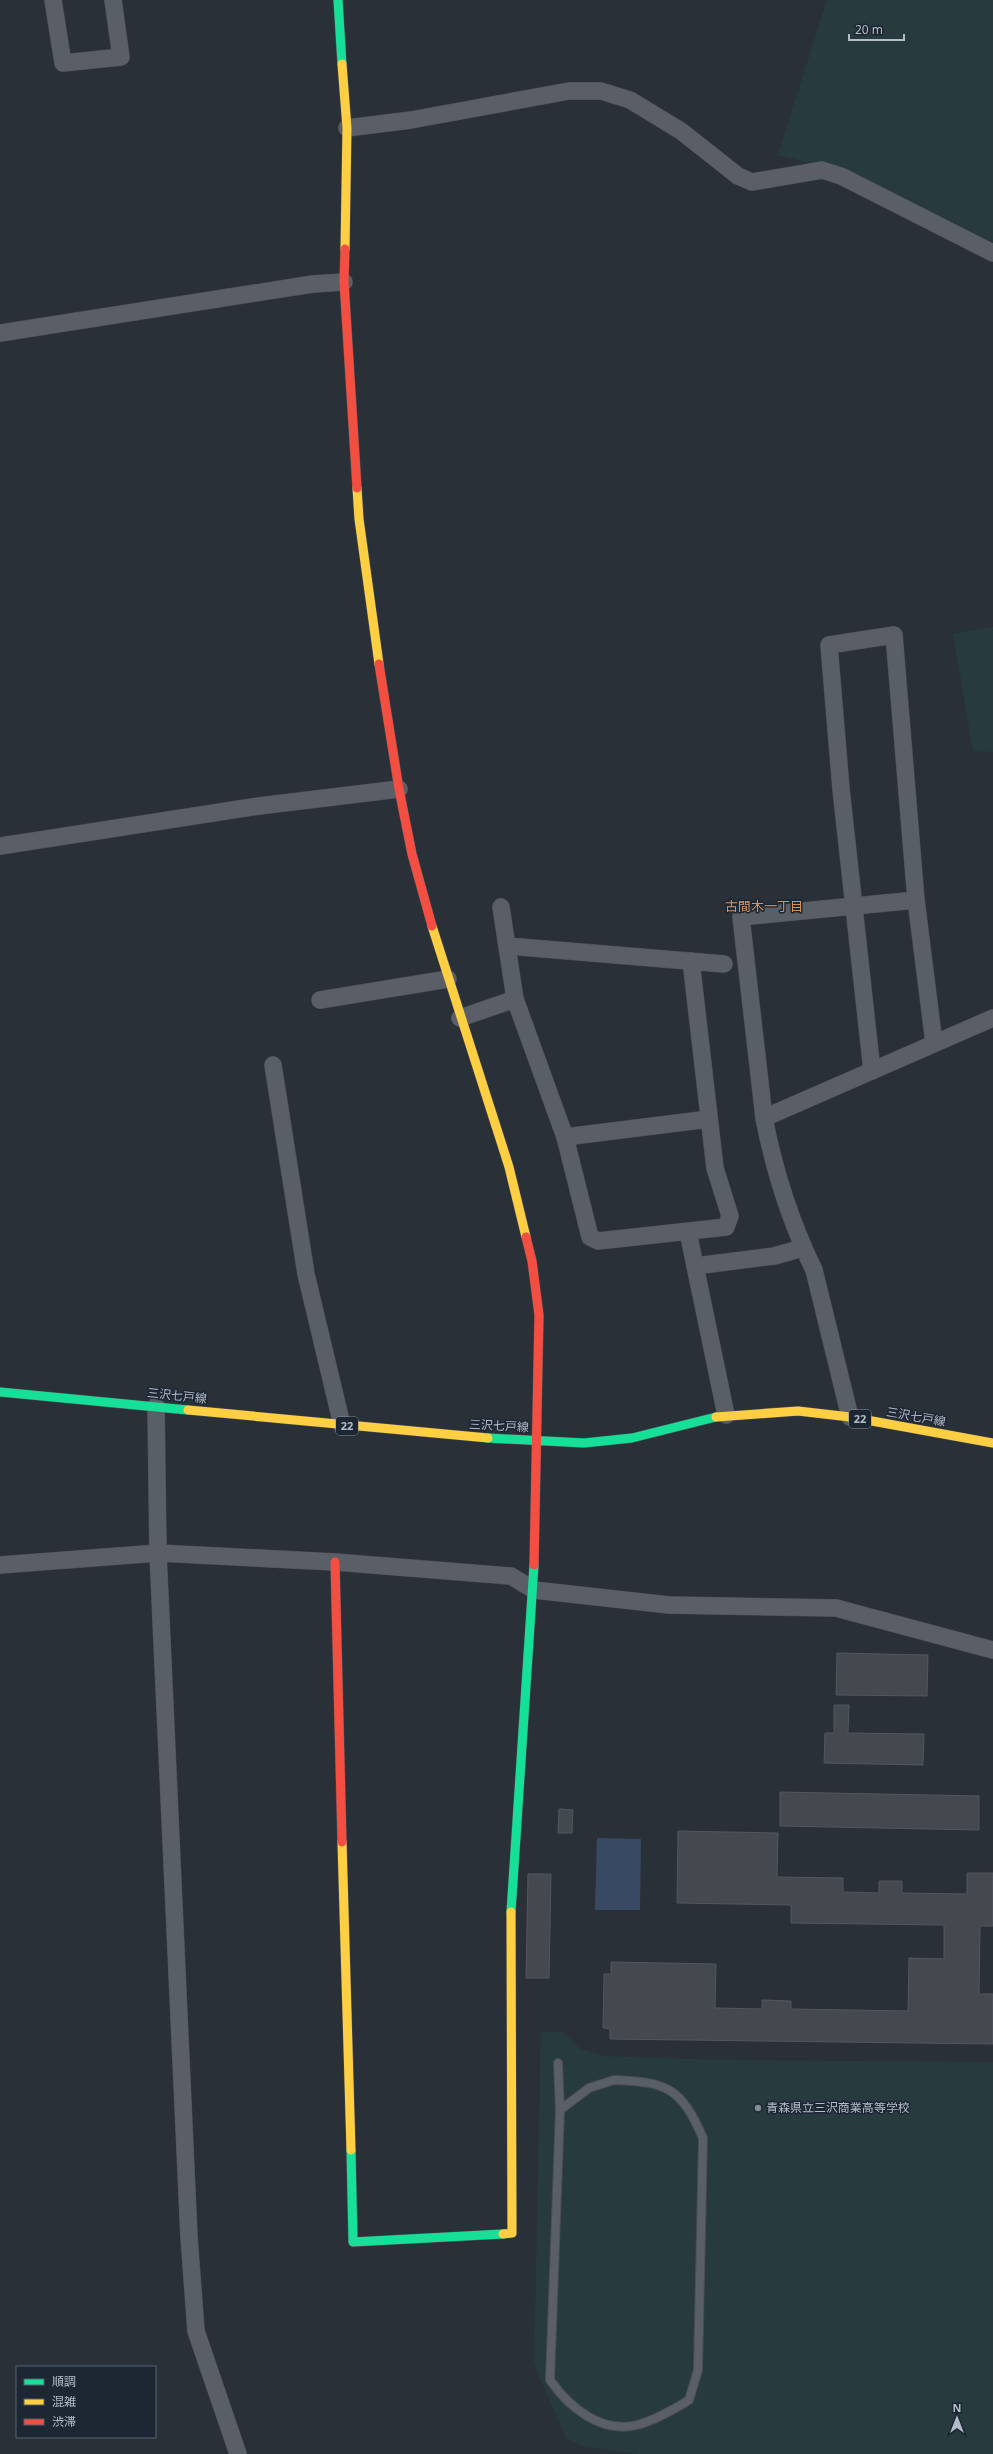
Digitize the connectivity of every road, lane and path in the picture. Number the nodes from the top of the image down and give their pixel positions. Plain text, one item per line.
1 (53, 0) edge
2 (113, 0) edge
3 (338, 0) edge
4 (347, 128) junction
5 (993, 253) edge
6 (344, 282) junction
7 (0, 333) edge
8 (399, 789) junction
9 (0, 846) edge
10 (916, 900) junction
11 (500, 907) dead end
12 (855, 908) junction
13 (507, 946) junction
14 (691, 961) junction
15 (724, 964) dead end
16 (448, 979) junction
17 (515, 999) junction
18 (320, 1000) dead end
19 (460, 1018) junction
20 (993, 1018) edge
21 (934, 1043) junction
22 (273, 1065) dead end
23 (872, 1071) junction
24 (764, 1118) junction
25 (709, 1119) junction
26 (565, 1137) junction
27 (688, 1232) junction
28 (803, 1248) junction
29 (695, 1266) junction
30 (0, 1392) edge
31 (156, 1406) junction
32 (726, 1415) junction
33 (850, 1417) junction
34 (342, 1425) junction
35 (538, 1440) junction
36 (993, 1444) edge
37 (158, 1553) junction
38 (335, 1562) junction
39 (0, 1565) edge
40 (534, 1590) junction
41 (993, 1650) edge
42 (558, 2063) dead end
43 (560, 2110) junction
44 (238, 2454) edge

1 - 2 street
3 - 4 street
4 - 5 street
4 - 6 street
6 - 7 street
6 - 8 street
8 - 9 street
8 - 16 street
10 - 12 street
10 - 12 street
10 - 21 street
11 - 13 street
12 - 23 street
12 - 24 street
13 - 14 street
13 - 17 street
14 - 15 street
14 - 25 street
16 - 18 street
16 - 19 street
17 - 19 street
17 - 26 street
19 - 35 street
20 - 21 street
21 - 23 street
22 - 34 street
23 - 24 street
24 - 28 street
25 - 26 street
25 - 27 street
26 - 27 street
27 - 29 street
28 - 29 street
28 - 33 street
29 - 32 street
30 - 31 street, 三沢七戸線 / 22
31 - 34 street, 三沢七戸線 / 22
31 - 37 street
32 - 33 street, 三沢七戸線 / 22
32 - 35 street, 三沢七戸線 / 22
33 - 36 street, 三沢七戸線 / 22
34 - 35 street, 三沢七戸線 / 22
35 - 40 street
37 - 38 street
37 - 39 street
37 - 44 street
38 - 40 street
38 - 40 street
40 - 41 street
42 - 43 lane
43 - 43 lane

